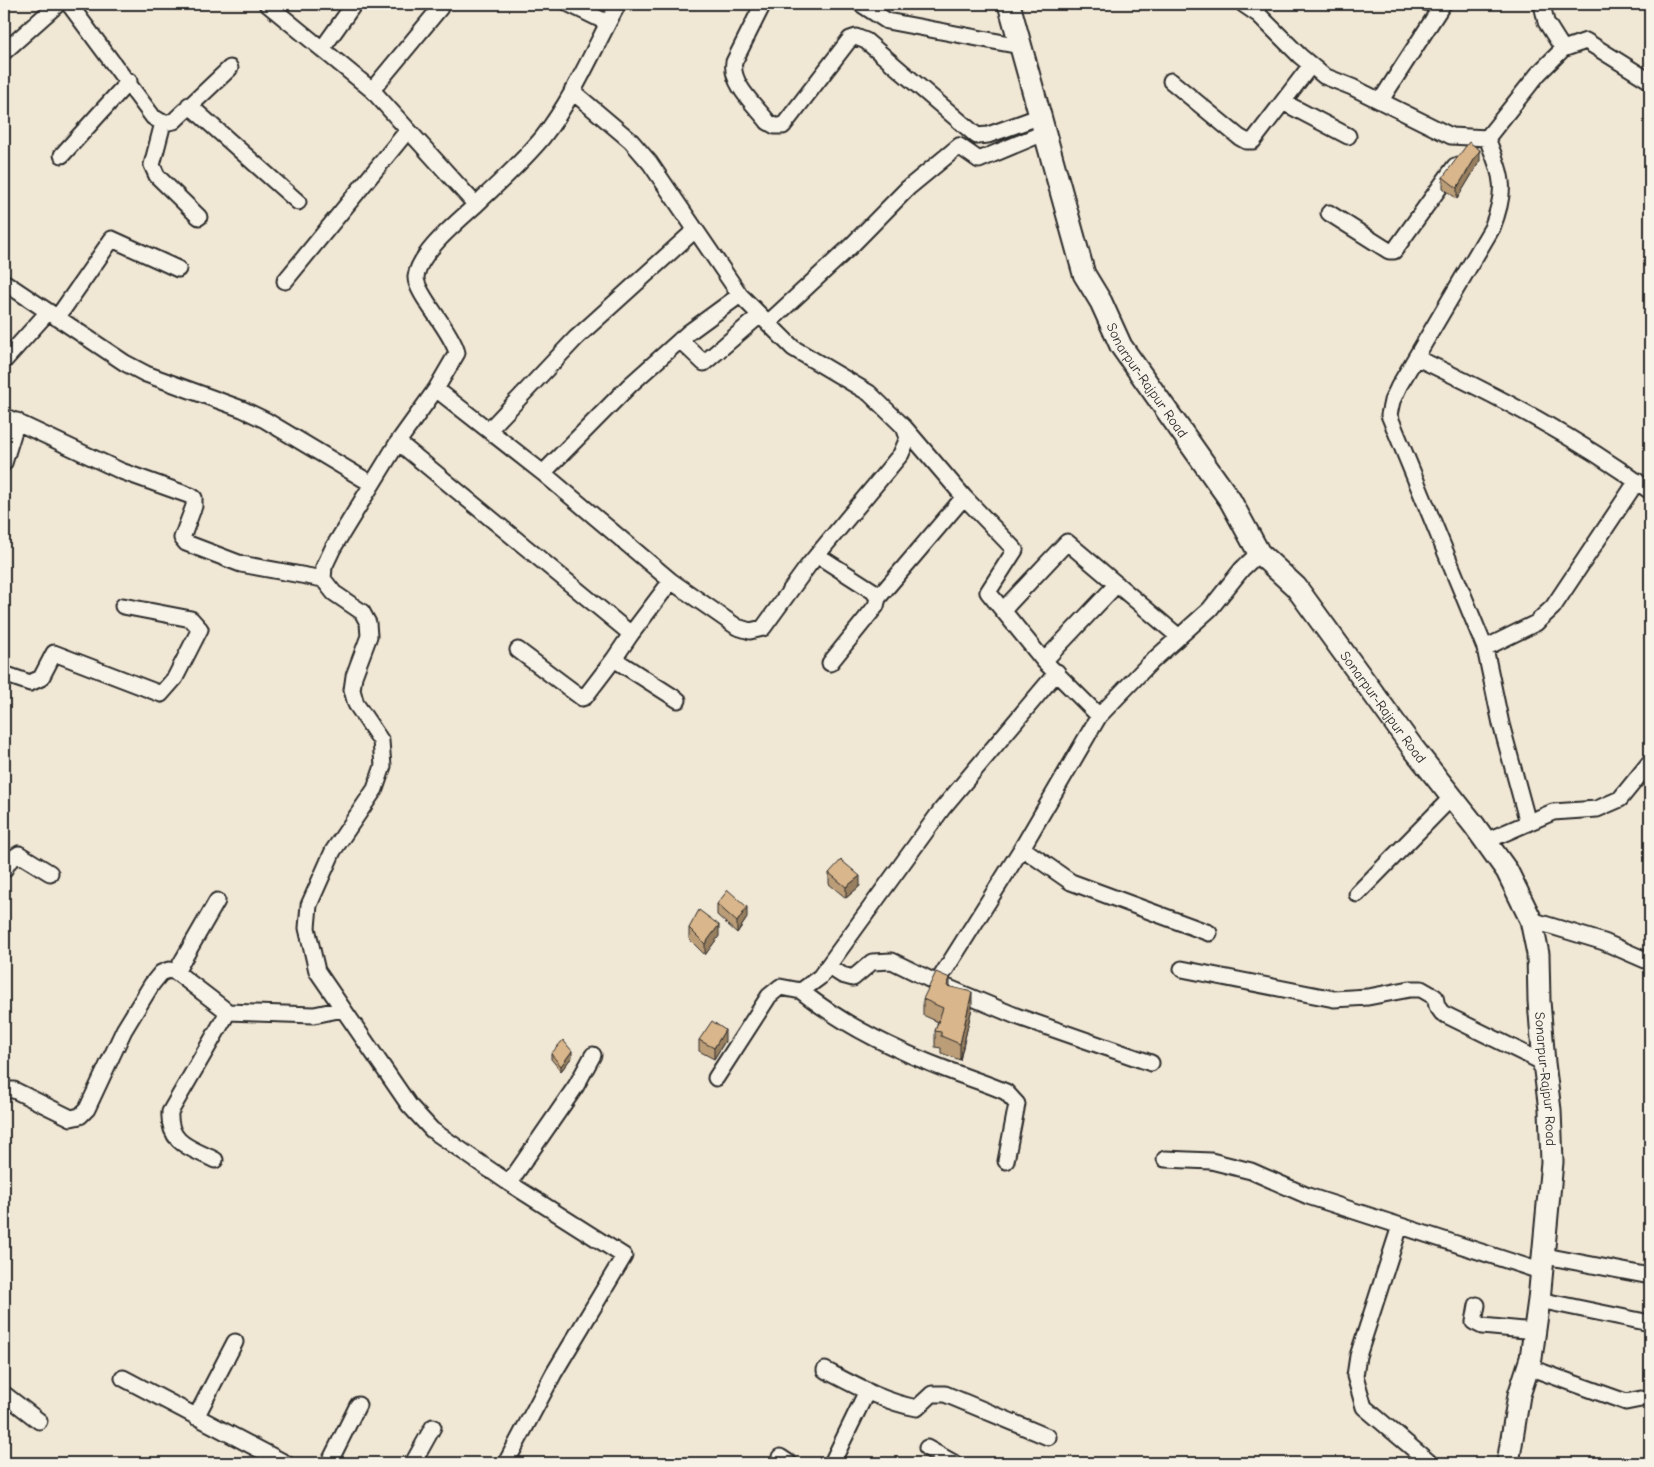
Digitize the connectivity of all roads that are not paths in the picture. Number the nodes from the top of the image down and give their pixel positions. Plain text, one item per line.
1 (58, 4) edge
2 (69, 4) edge
3 (266, 4) edge
4 (354, 4) edge
5 (569, 4) edge
6 (618, 4) edge
7 (763, 4) edge
8 (861, 4) edge
9 (1010, 4) edge
10 (1243, 4) edge
11 (1443, 4) edge
12 (1542, 4) edge
13 (440, 8) dead end
14 (608, 23) junction
15 (1020, 46) junction
16 (322, 49) junction
17 (1564, 49) junction
18 (4, 52) edge
19 (1311, 65) junction
20 (230, 68) dead end
21 (129, 81) junction
22 (1171, 81) dead end
23 (1650, 81) edge
24 (372, 90) junction
25 (572, 91) junction
26 (1381, 100) junction
27 (1283, 102) junction
28 (189, 105) junction
29 (163, 123) junction
30 (1043, 124) junction
31 (408, 130) junction
32 (1348, 136) dead end
33 (1480, 138) junction
34 (62, 155) dead end
35 (298, 202) dead end
36 (476, 205) junction
37 (1329, 213) dead end
38 (199, 217) dead end
39 (695, 230) junction
40 (178, 268) dead end
41 (285, 281) dead end
42 (4, 282) edge
43 (740, 295) junction
44 (53, 315) junction
45 (764, 319) junction
46 (680, 340) junction
47 (1417, 358) junction
48 (4, 362) edge
49 (436, 389) junction
50 (10, 418) edge
51 (904, 427) junction
52 (489, 430) junction
53 (398, 442) junction
54 (4, 462) edge
55 (543, 472) junction
56 (1637, 481) junction
57 (372, 484) junction
58 (1650, 491) edge
59 (964, 497) junction
60 (1259, 553) junction
61 (817, 555) junction
62 (322, 579) junction
63 (671, 581) junction
64 (1117, 584) junction
65 (878, 598) junction
66 (123, 606) dead end
67 (1004, 609) junction
68 (631, 634) junction
69 (1179, 637) junction
70 (1485, 648) junction
71 (518, 650) dead end
72 (614, 659) junction
73 (1044, 661) junction
74 (830, 663) dead end
75 (1057, 672) junction
76 (4, 674) edge
77 (678, 700) dead end
78 (1099, 716) junction
79 (1650, 762) edge
80 (1452, 797) junction
81 (1528, 823) junction
82 (1486, 841) junction
83 (1022, 848) junction
84 (4, 870) edge
85 (50, 873) dead end
86 (1358, 894) dead end
87 (218, 901) dead end
88 (1531, 920) junction
89 (1209, 933) dead end
90 (1650, 962) edge
91 (828, 966) junction
92 (1182, 969) dead end
93 (176, 972) junction
94 (937, 984) junction
95 (801, 990) junction
96 (343, 1008) junction
97 (228, 1012) junction
98 (593, 1055) dead end
99 (1151, 1063) dead end
100 (1544, 1063) junction
101 (716, 1078) dead end
102 (4, 1090) edge
103 (1165, 1159) dead end
104 (215, 1160) dead end
105 (1006, 1161) dead end
106 (509, 1182) junction
107 (1400, 1226) junction
108 (1544, 1264) junction
109 (1650, 1276) edge
110 (1539, 1300) junction
111 (1478, 1305) dead end
112 (1650, 1324) edge
113 (1534, 1331) junction
114 (235, 1342) dead end
115 (1528, 1367) junction
116 (825, 1370) dead end
117 (123, 1378) dead end
118 (867, 1391) junction
119 (4, 1394) edge
120 (1641, 1399) dead end
121 (358, 1405) dead end
122 (196, 1417) junction
123 (39, 1421) dead end
124 (433, 1427) dead end
125 (1048, 1437) dead end
126 (927, 1448) dead end
127 (284, 1463) edge
128 (328, 1463) edge
129 (413, 1463) edge
130 (506, 1463) edge
131 (832, 1463) edge
132 (954, 1463) edge
133 (1430, 1463) edge
134 (1508, 1463) edge

1 - 18 street
2 - 21 street
3 - 16 street
4 - 16 street
5 - 14 street
6 - 14 street
7 - 30 street
8 - 15 street
9 - 15 main road, Sonarpur-Rajpur Road
10 - 19 street
11 - 26 street
12 - 17 street
13 - 24 street
14 - 25 street
15 - 30 main road, Sonarpur-Rajpur Road
16 - 24 street
17 - 23 street
17 - 33 street
19 - 26 street
19 - 27 street
20 - 28 street
21 - 29 street
21 - 34 street
22 - 27 street
24 - 31 street
25 - 36 street
25 - 39 street
26 - 33 street
27 - 32 street
28 - 29 street
28 - 35 street
29 - 38 street
30 - 45 street
30 - 60 main road, Sonarpur-Rajpur Road
31 - 36 street
31 - 41 street
33 - 37 street
33 - 47 street
36 - 49 street
39 - 43 street
39 - 52 street
40 - 44 street
42 - 44 street
43 - 45 street
43 - 46 street
44 - 48 street
44 - 57 street
45 - 46 street
45 - 51 street
46 - 55 street
47 - 56 street
47 - 70 street
49 - 52 street
49 - 53 street
50 - 54 street
50 - 62 street
51 - 59 street
51 - 61 street
52 - 55 street
53 - 57 street
53 - 68 street
55 - 63 street
56 - 58 street
56 - 70 street
57 - 62 street
59 - 65 street
59 - 67 street
60 - 69 street
60 - 80 main road, Sonarpur-Rajpur Road
61 - 63 street
61 - 65 street
62 - 96 street
63 - 68 street
64 - 67 street
64 - 69 street
64 - 73 street
65 - 74 street
66 - 76 street
67 - 73 street
68 - 72 street
69 - 78 street
70 - 81 street
71 - 72 street
72 - 77 street
73 - 75 street
75 - 78 street
75 - 91 street
78 - 83 street
79 - 81 street
80 - 82 main road, Sonarpur-Rajpur Road
80 - 86 street
81 - 82 street
82 - 88 main road, Sonarpur-Rajpur Road
83 - 89 street
83 - 94 street
84 - 85 street
87 - 93 street
88 - 90 street
88 - 100 main road, Sonarpur-Rajpur Road
91 - 94 street
91 - 95 street
92 - 100 street
93 - 97 street
93 - 102 street
94 - 99 street
95 - 101 street
95 - 105 street
96 - 97 street
96 - 106 street
97 - 104 street
98 - 106 street
100 - 108 main road, Sonarpur-Rajpur Road
103 - 107 street
106 - 130 street
107 - 108 street
107 - 133 street
108 - 109 street
108 - 110 main road, Sonarpur-Rajpur Road
110 - 112 street
110 - 113 main road, Sonarpur-Rajpur Road
111 - 113 street
113 - 115 main road, Sonarpur-Rajpur Road
114 - 122 street
115 - 120 street
115 - 134 main road, Sonarpur-Rajpur Road
116 - 118 street
117 - 122 street
118 - 125 street
118 - 131 street
119 - 123 street
121 - 128 street
122 - 127 street
124 - 129 street
126 - 132 street

